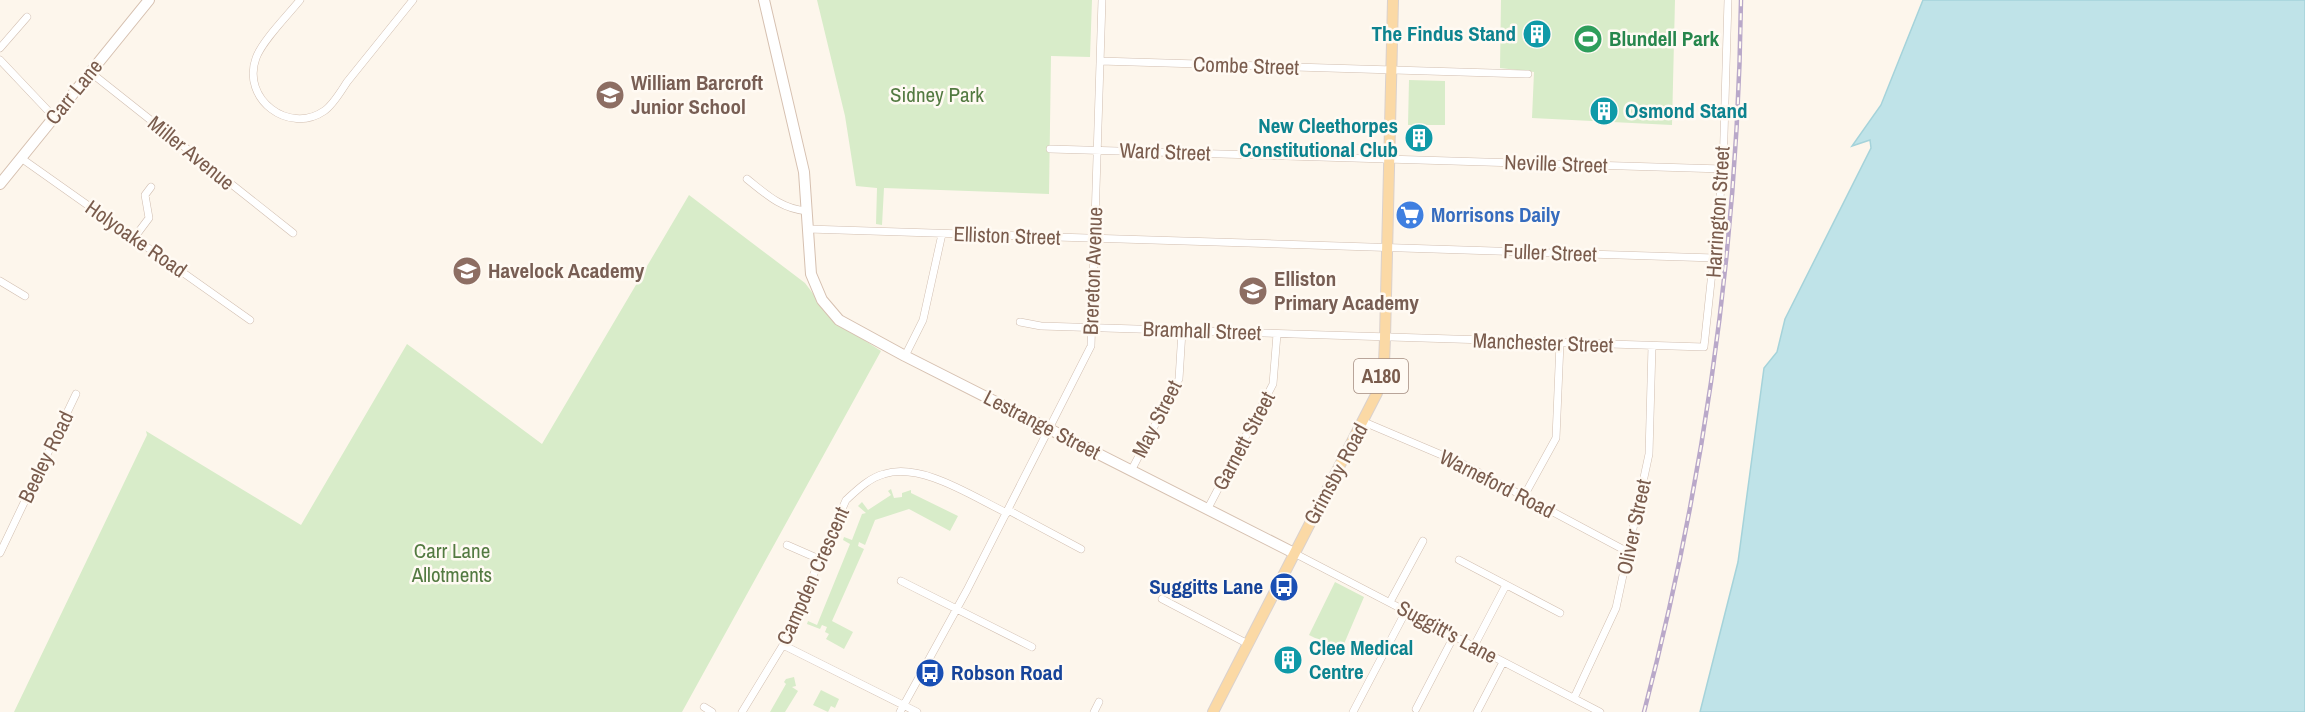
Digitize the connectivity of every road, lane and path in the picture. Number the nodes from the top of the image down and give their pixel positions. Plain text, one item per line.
1 (149, 0) edge
2 (300, 0) edge
3 (413, 0) edge
4 (764, 0) edge
5 (1102, 0) edge
6 (1393, 0) edge
7 (1728, 0) edge
8 (27, 17) dead end
9 (0, 48) edge
10 (0, 60) edge
11 (1100, 61) junction
12 (1392, 70) junction
13 (90, 72) junction
14 (1528, 74) dead end
15 (54, 117) junction
16 (1050, 149) dead end
17 (1098, 150) junction
18 (21, 158) junction
19 (1389, 159) junction
20 (1723, 169) junction
21 (747, 179) dead end
22 (0, 184) edge
23 (151, 187) dead end
24 (807, 211) junction
25 (808, 229) junction
26 (293, 233) dead end
27 (942, 234) junction
28 (134, 238) junction
29 (1095, 239) junction
30 (1385, 247) junction
31 (1715, 258) junction
32 (0, 281) edge
33 (25, 296) dead end
34 (250, 320) dead end
35 (1020, 322) dead end
36 (1092, 327) junction
37 (1182, 330) junction
38 (1277, 334) junction
39 (1385, 338) junction
40 (1560, 343) junction
41 (1652, 346) junction
42 (1701, 349) joint
43 (905, 357) junction
44 (76, 394) dead end
45 (1364, 422) junction
46 (1049, 428) junction
47 (1131, 471) junction
48 (1524, 496) junction
49 (1207, 510) junction
50 (1008, 511) junction
51 (1423, 541) dead end
52 (787, 545) dead end
53 (1081, 549) dead end
54 (0, 552) edge
55 (1628, 552) junction
56 (1294, 553) junction
57 (819, 559) junction
58 (1459, 560) dead end
59 (901, 581) dead end
60 (1506, 585) junction
61 (1162, 599) dead end
62 (1390, 602) junction
63 (956, 609) junction
64 (1406, 611) junction
65 (1560, 613) dead end
66 (1454, 636) junction
67 (1248, 644) junction
68 (783, 645) junction
69 (1474, 646) junction
70 (1032, 647) dead end
71 (1503, 662) junction
72 (1574, 698) junction
73 (1099, 702) dead end
74 (704, 707) dead end
75 (902, 709) edge
76 (1416, 709) dead end
77 (1592, 710) edge
78 (712, 712) edge
79 (742, 712) edge
80 (917, 712) edge
81 (1094, 712) edge
82 (1213, 712) edge
83 (1353, 712) edge
84 (1478, 712) edge
85 (1600, 712) edge

1 - 13 street, Carr Lane
2 - 3 street
4 - 24 street
5 - 11 street, Brereton Avenue
6 - 12 main road, Grimsby Road / A180
7 - 20 street, Harrington Street
8 - 9 street
10 - 15 street
11 - 12 street, Combe Street
11 - 17 street, Brereton Avenue
12 - 14 street, Combe Street
12 - 19 main road, Grimsby Road / A180
13 - 15 street, Carr Lane
13 - 26 street, Miller Avenue
15 - 18 street, Carr Lane
16 - 17 street, Ward Street
17 - 19 street, Ward Street
17 - 29 street, Brereton Avenue
18 - 22 street, Carr Lane
18 - 28 street, Holyoake Road
19 - 20 street, Neville Street
19 - 30 main road, Grimsby Road / A180
20 - 31 street, Harrington Street
21 - 24 street
23 - 28 street
24 - 25 street
25 - 27 street, Elliston Street
25 - 43 street, Lestrange Street
27 - 29 street, Elliston Street
27 - 43 street
28 - 34 street, Holyoake Road
29 - 30 street, Elliston Street
29 - 36 street, Brereton Avenue
30 - 31 street, Fuller Street
30 - 39 main road, Grimsby Road / A180
31 - 42 street, Harrington Street
32 - 33 street
35 - 36 street, Bramhall Street
36 - 37 street, Bramhall Street
36 - 46 street, Brereton Avenue
37 - 38 street, Bramhall Street
37 - 47 street, May Street
38 - 39 street, Bramhall Street
38 - 49 street, Garnett Street
39 - 40 street, Manchester Street
39 - 45 main road, Grimsby Road / A180
40 - 41 street, Manchester Street
40 - 48 street
41 - 42 street, Manchester Street
41 - 55 street, Oliver Street
43 - 46 street, Lestrange Street
44 - 54 street, Beeley Road
45 - 48 street, Warneford Road
45 - 56 main road, Grimsby Road / A180
46 - 47 street, Lestrange Street
46 - 50 street, Brereton Avenue
47 - 49 street, Lestrange Street
48 - 55 street, Warneford Road
49 - 56 street, Lestrange Street
50 - 53 street, Campden Crescent
50 - 57 street, Campden Crescent
50 - 63 street, Brereton Avenue
51 - 62 street
52 - 57 street
55 - 72 street, Oliver Street
56 - 62 street, Suggitt's Lane
56 - 67 main road, Grimsby Road / A180
57 - 68 street, Campden Crescent
58 - 60 street
59 - 63 street
60 - 65 street
60 - 69 street
61 - 67 street
62 - 64 street, Suggitt's Lane
63 - 70 street
63 - 75 street, Brereton Avenue
64 - 66 street, Suggitt's Lane
64 - 83 street
66 - 69 street, Suggitt's Lane
66 - 76 street
67 - 82 main road, Grimsby Road / A180
68 - 75 street
68 - 79 street, Campden Crescent
69 - 71 street, Suggitt's Lane
71 - 72 street, Suggitt's Lane
71 - 84 street
72 - 77 street, Suggitt's Lane
73 - 81 street
74 - 78 street
75 - 80 street
77 - 85 street, Suggitt's Lane

